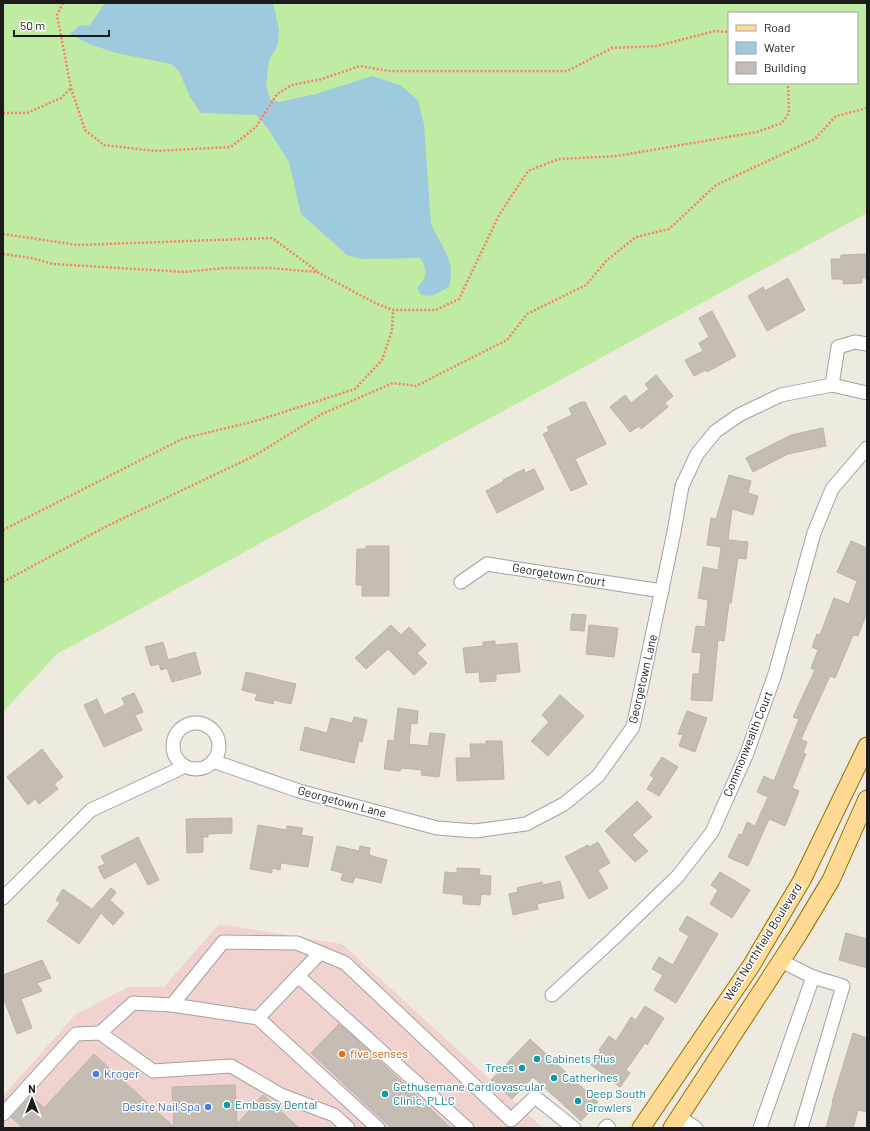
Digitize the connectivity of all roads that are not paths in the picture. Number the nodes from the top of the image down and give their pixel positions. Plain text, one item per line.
1 (867, 344) edge
2 (832, 386) junction
3 (867, 393) edge
4 (867, 448) edge
5 (461, 582) dead end
6 (662, 591) junction
7 (867, 746) edge
8 (213, 761) junction
9 (184, 766) junction
10 (867, 799) edge
11 (3, 898) edge
12 (761, 948) junction
13 (320, 953) junction
14 (781, 961) junction
15 (298, 976) junction
16 (812, 977) junction
17 (552, 995) dead end
18 (172, 1005) junction
19 (258, 1018) junction
20 (100, 1033) junction
21 (3, 1114) edge
22 (675, 1122) edge
23 (507, 1124) edge
24 (348, 1128) edge
25 (378, 1128) edge
26 (467, 1128) edge
27 (574, 1128) edge
28 (605, 1128) edge
29 (609, 1128) edge
30 (641, 1128) edge
31 (696, 1128) edge
32 (760, 1128) edge
33 (801, 1128) edge

1 - 2 street
2 - 3 street, Georgetown Lane
2 - 6 street, Georgetown Lane
4 - 17 street, Commonwealth Court
5 - 6 street, Georgetown Court
6 - 8 street, Georgetown Lane
7 - 12 main road, West Northfield Boulevard
8 - 9 street
8 - 9 street
9 - 11 street
10 - 14 main road, West Northfield Boulevard
12 - 14 main road
12 - 30 main road, West Northfield Boulevard
13 - 15 street
13 - 18 street
13 - 23 street
14 - 16 street
14 - 22 main road, West Northfield Boulevard
15 - 19 street
15 - 26 street
16 - 32 street
16 - 33 street
18 - 19 street
18 - 20 street
19 - 25 street
20 - 21 street
20 - 24 street
22 - 31 street
23 - 27 street
28 - 29 street

